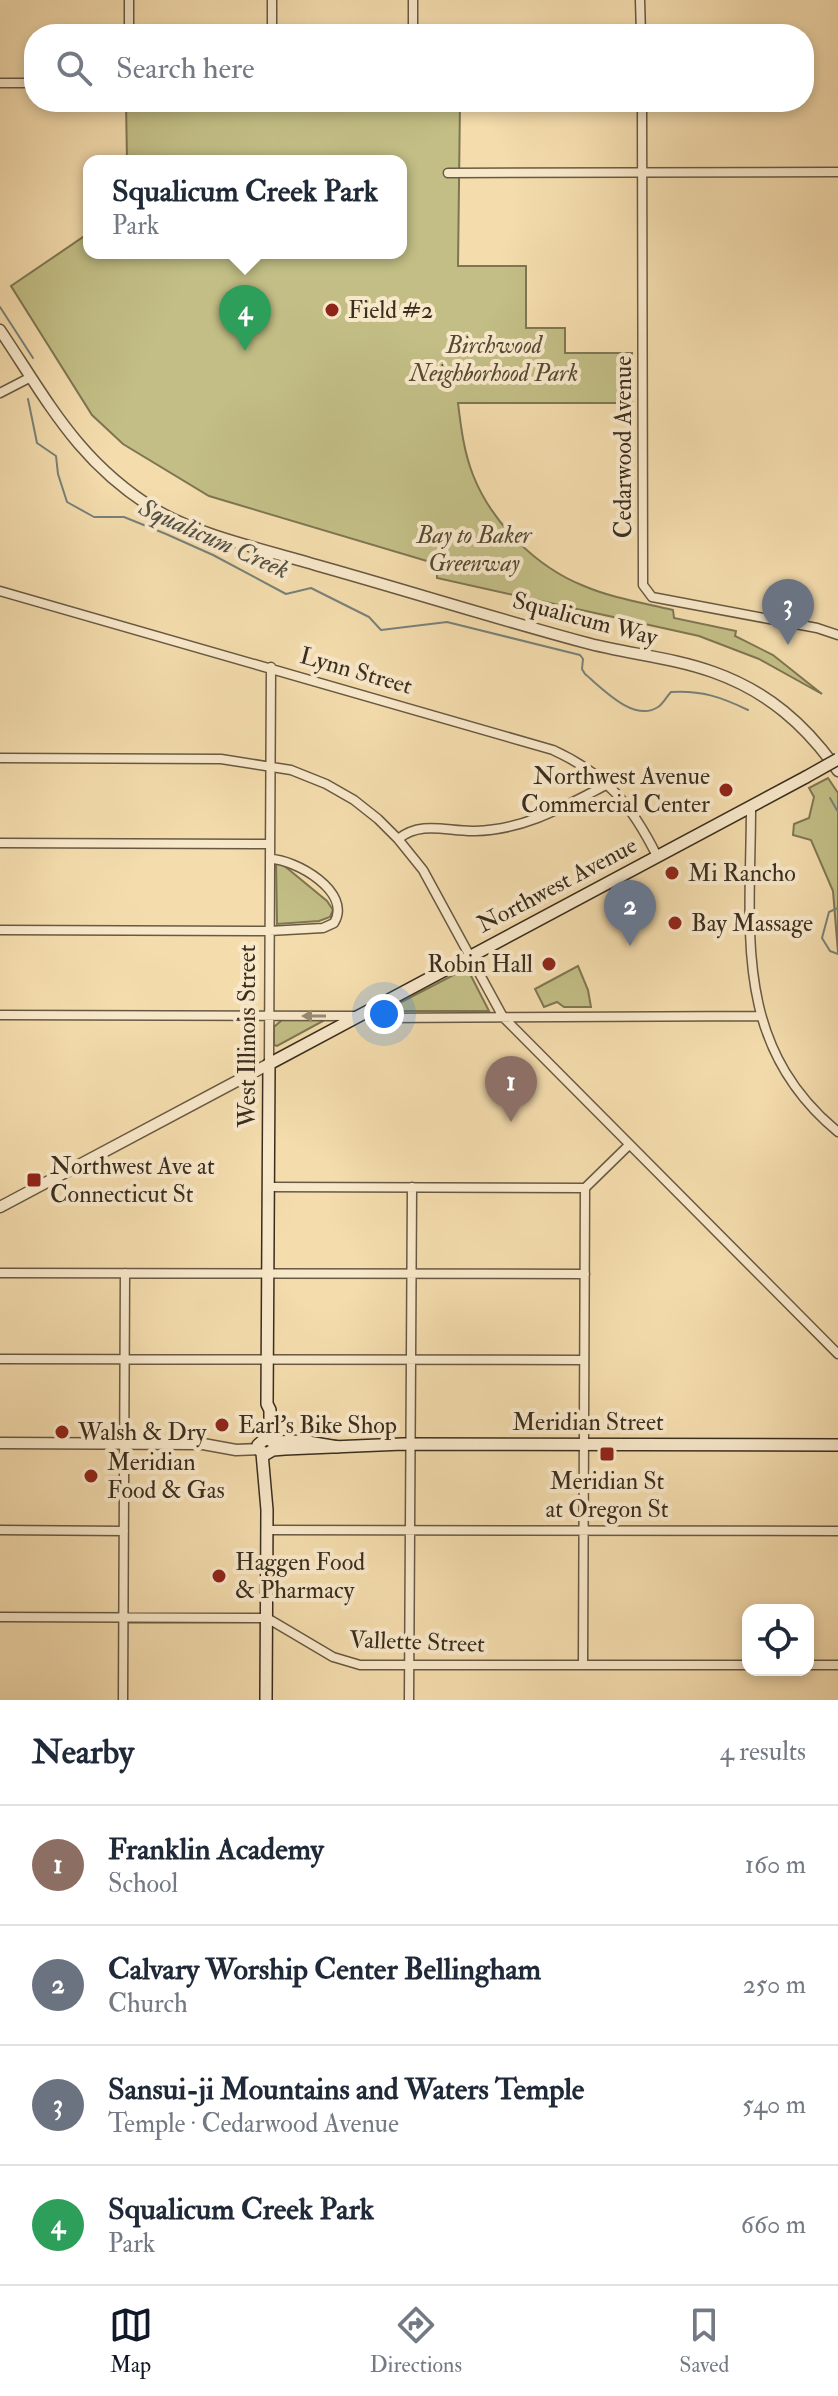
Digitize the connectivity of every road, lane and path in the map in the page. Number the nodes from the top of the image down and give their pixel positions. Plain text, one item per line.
1 (129, 0) edge
2 (272, 0) edge
3 (413, 0) edge
4 (640, 0) edge
5 (129, 24) edge
6 (272, 24) edge
7 (413, 24) edge
8 (641, 24) edge
9 (0, 83) edge
10 (24, 83) edge
11 (642, 112) edge
12 (838, 172) edge
13 (448, 173) dead end
14 (642, 173) junction
15 (0, 330) edge
16 (28, 379) junction
17 (0, 393) edge
18 (0, 399) edge
19 (0, 591) edge
20 (838, 635) edge
21 (271, 667) junction
22 (0, 758) edge
23 (838, 759) edge
24 (270, 765) junction
25 (838, 771) edge
26 (608, 784) junction
27 (751, 806) junction
28 (398, 839) junction
29 (0, 843) edge
30 (270, 844) junction
31 (657, 856) junction
32 (270, 859) junction
33 (0, 930) edge
34 (269, 931) junction
35 (470, 956) junction
36 (0, 1015) edge
37 (269, 1016) junction
38 (358, 1016) junction
39 (760, 1016) junction
40 (503, 1017) junction
41 (382, 1018) dead end
42 (269, 1064) junction
43 (838, 1132) edge
44 (629, 1145) junction
45 (268, 1187) junction
46 (412, 1187) junction
47 (585, 1188) junction
48 (0, 1207) edge
49 (0, 1273) edge
50 (125, 1273) junction
51 (268, 1273) junction
52 (411, 1274) junction
53 (585, 1274) junction
54 (838, 1354) edge
55 (0, 1359) edge
56 (124, 1359) junction
57 (267, 1359) junction
58 (411, 1360) junction
59 (584, 1360) junction
60 (0, 1443) edge
61 (124, 1444) junction
62 (410, 1444) junction
63 (584, 1444) junction
64 (838, 1445) edge
65 (266, 1446) junction
66 (0, 1530) edge
67 (267, 1530) junction
68 (410, 1530) junction
69 (584, 1530) junction
70 (124, 1531) junction
71 (838, 1531) edge
72 (0, 1617) edge
73 (123, 1618) junction
74 (267, 1618) junction
75 (409, 1665) junction
76 (583, 1665) junction
77 (742, 1665) edge
78 (814, 1665) edge
79 (838, 1665) edge
80 (123, 1700) edge
81 (266, 1700) edge
82 (409, 1700) edge

1 - 5 street
2 - 6 street
3 - 7 street
4 - 8 street
9 - 10 street
11 - 14 street, Cedarwood Avenue
12 - 14 street
13 - 14 street
14 - 20 street, Cedarwood Avenue
15 - 16 street, Squalicum Way
16 - 17 street
16 - 18 street
16 - 25 street, Squalicum Way
19 - 21 street, Lynn Street
21 - 24 street, West Illinois Street
21 - 26 street, Lynn Street
22 - 24 street
23 - 27 main road, Northwest Avenue, bridge
24 - 28 street
24 - 30 street, West Illinois Street
26 - 28 street
26 - 31 street, Lynn Street
27 - 31 main road, Northwest Avenue
27 - 39 street
28 - 35 street
29 - 30 street
30 - 32 street, West Illinois Street
31 - 35 main road, Northwest Avenue
32 - 34 street, West Illinois Street
32 - 34 street
33 - 34 street
34 - 37 street, West Illinois Street
35 - 38 main road, Northwest Avenue
35 - 40 street
36 - 37 street
38 -> 37 street
37 - 42 street, West Illinois Street
38 - 42 main road, Northwest Avenue
39 - 40 street
39 - 43 street
40 - 41 street
40 - 44 street
42 - 45 main road, West Illinois Street
42 - 48 street, Northwest Avenue
44 - 47 street
44 - 54 street
45 - 46 street
45 - 51 main road, West Illinois Street
46 - 47 street
46 - 52 street
47 - 53 street
49 - 50 street
50 - 51 street
50 - 56 street
51 - 52 street
51 - 57 main road, West Illinois Street
52 - 53 street
52 - 58 street
53 - 59 street
55 - 56 street
56 - 57 street
56 - 61 street
57 - 58 street
57 - 65 main road, West Illinois Street
58 - 59 street
58 - 62 street
59 - 63 street
60 - 61 street, Meridian Street
61 - 65 street, Meridian Street
61 - 70 street
62 - 63 main road, Meridian Street
62 - 65 main road, Meridian Street
62 - 68 street
63 - 64 main road, Meridian Street
63 - 69 street
65 - 67 main road, West Illinois Street
66 - 70 street
67 - 68 street
67 - 74 main road, West Illinois Street
68 - 69 street
68 - 75 street
69 - 71 street
69 - 76 street
70 - 73 street
72 - 73 street, Vallette Street
73 - 74 street, Vallette Street
73 - 80 street
74 - 75 street, Vallette Street
74 - 81 main road, West Illinois Street
75 - 76 street, Vallette Street
75 - 82 street
76 - 77 street, Vallette Street
78 - 79 street

